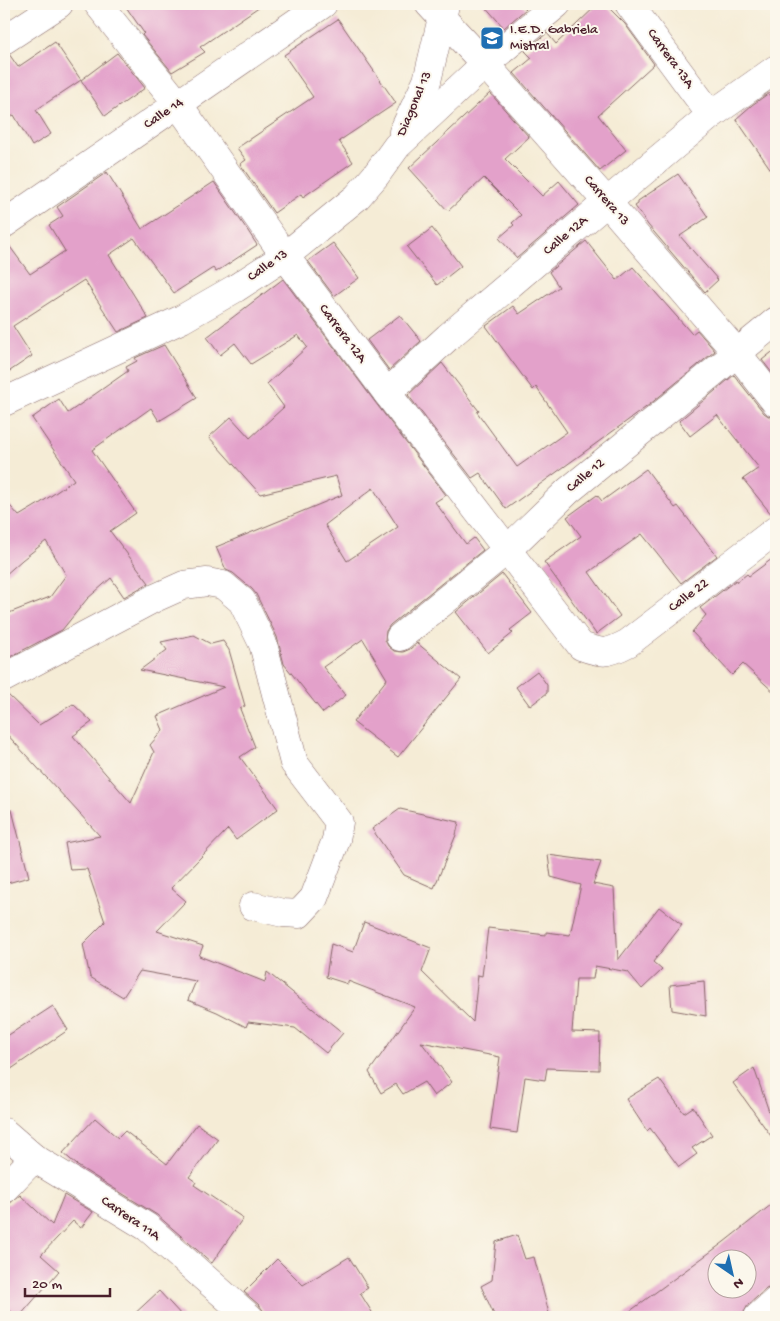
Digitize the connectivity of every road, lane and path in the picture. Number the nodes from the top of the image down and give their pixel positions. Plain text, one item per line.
1 (59, 4) edge
2 (98, 4) edge
3 (323, 4) edge
4 (557, 4) edge
5 (629, 4) edge
6 (439, 9) edge
7 (4, 40) edge
8 (485, 64) junction
9 (776, 69) edge
10 (178, 104) junction
11 (711, 115) junction
12 (397, 146) junction
13 (607, 202) junction
14 (4, 224) edge
15 (284, 256) junction
16 (776, 321) edge
17 (737, 353) junction
18 (387, 393) junction
19 (4, 402) edge
20 (776, 403) edge
21 (776, 530) edge
22 (507, 550) junction
23 (400, 637) dead end
24 (598, 652) joint
25 (4, 678) edge
26 (253, 906) dead end
27 (4, 1132) edge
28 (34, 1158) junction
29 (4, 1189) edge
30 (776, 1301) edge
31 (240, 1314) edge
32 (758, 1317) edge

1 - 7 street
2 - 10 street, Carrera 12A
3 - 10 street, Calle 14
4 - 8 street, Calle 13
5 - 11 street, Carrera 13A
6 - 8 street, Carrera 13
6 - 12 street, Diagonal 13
8 - 12 street, Calle 13
8 - 13 street, Carrera 13
9 - 11 street, Calle 12A
10 - 14 street, Calle 14
10 - 15 street, Carrera 12A
11 - 13 street, Calle 12A
12 - 15 street, Calle 13
13 - 17 street, Carrera 13
13 - 18 street, Calle 12A
15 - 18 street, Carrera 12A
15 - 19 street, Calle 13
16 - 17 street, Calle 12
17 - 20 street, Carrera 13
17 - 22 street, Calle 12
18 - 22 street, Carrera 12A
21 - 24 street, Calle 22
22 - 23 street, Calle 12
22 - 24 street, Carrera 12A
25 - 26 street
27 - 28 street, Carrera 11A
28 - 29 street
28 - 31 street, Carrera 11A
30 - 32 street

